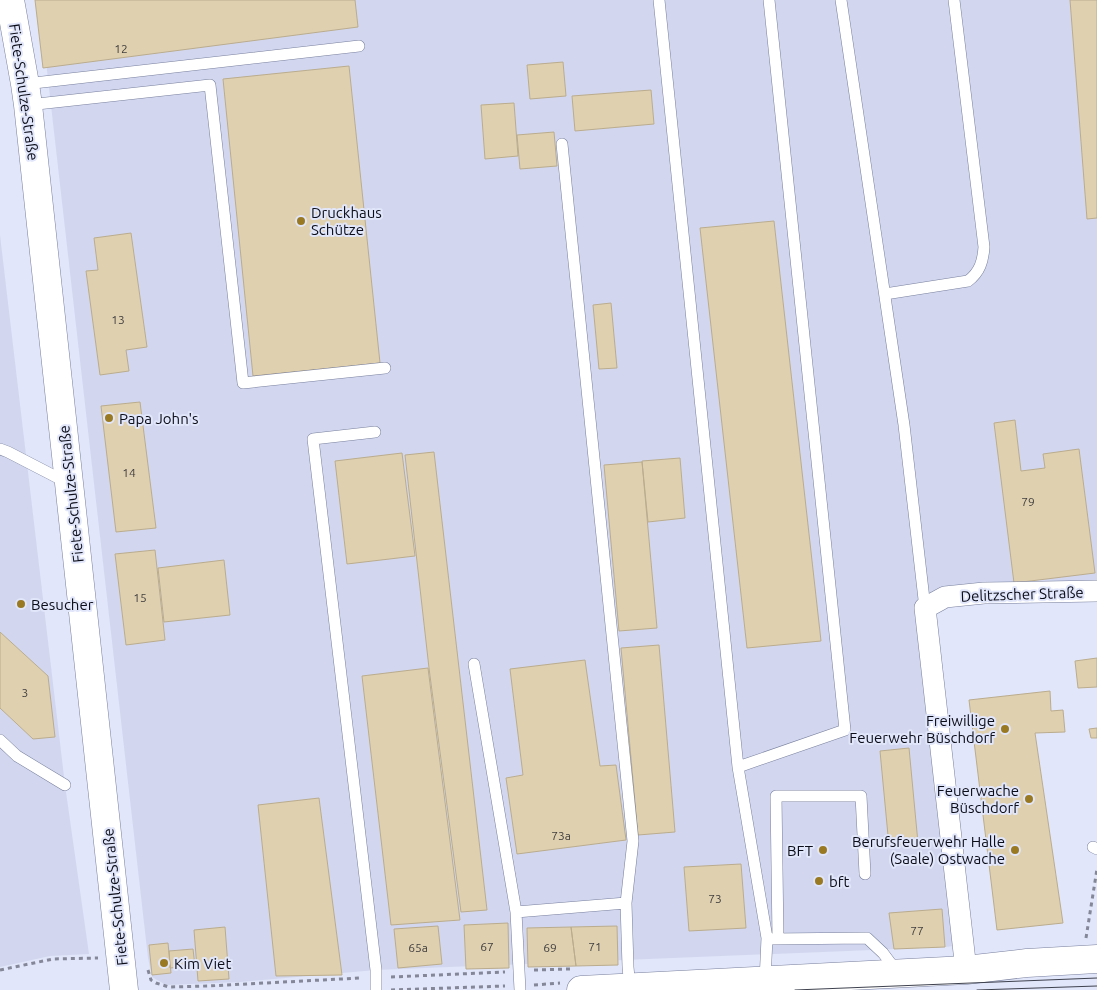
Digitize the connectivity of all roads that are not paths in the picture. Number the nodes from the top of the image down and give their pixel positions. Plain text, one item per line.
1 (10, 0) edge
2 (660, 0) edge
3 (769, 0) edge
4 (841, 0) edge
5 (954, 0) edge
6 (359, 46) dead end
7 (27, 95) junction
8 (562, 144) dead end
9 (885, 294) junction
10 (385, 368) dead end
11 (375, 432) dead end
12 (0, 449) edge
13 (70, 484) junction
14 (1097, 591) edge
15 (925, 608) junction
16 (474, 664) dead end
17 (0, 740) edge
18 (738, 767) junction
19 (65, 785) dead end
20 (865, 874) dead end
21 (626, 902) junction
22 (516, 912) junction
23 (772, 939) junction
24 (1091, 950) edge
25 (966, 970) junction
26 (899, 974) junction
27 (765, 981) junction
28 (630, 988) junction
29 (124, 990) edge
30 (376, 990) edge
31 (520, 990) edge
32 (581, 990) edge

1 - 7 street, Fiete-Schulze-Straße
2 - 18 lane
3 - 18 lane
4 - 9 lane
5 - 9 lane
6 - 7 lane
7 - 10 lane
7 - 13 street, Fiete-Schulze-Straße
8 - 21 lane
9 - 15 lane
11 - 30 lane
12 - 13 lane
13 - 29 street, Fiete-Schulze-Straße
14 - 15 street, Delitzscher Straße
15 - 25 street
16 - 22 lane
17 - 19 lane
18 - 23 lane
20 - 23 lane
21 - 22 lane
21 - 28 lane
22 - 31 lane
23 - 26 lane
23 - 27 lane
24 - 25 street
25 - 26 street
26 - 27 street
27 - 28 street
28 - 32 street

